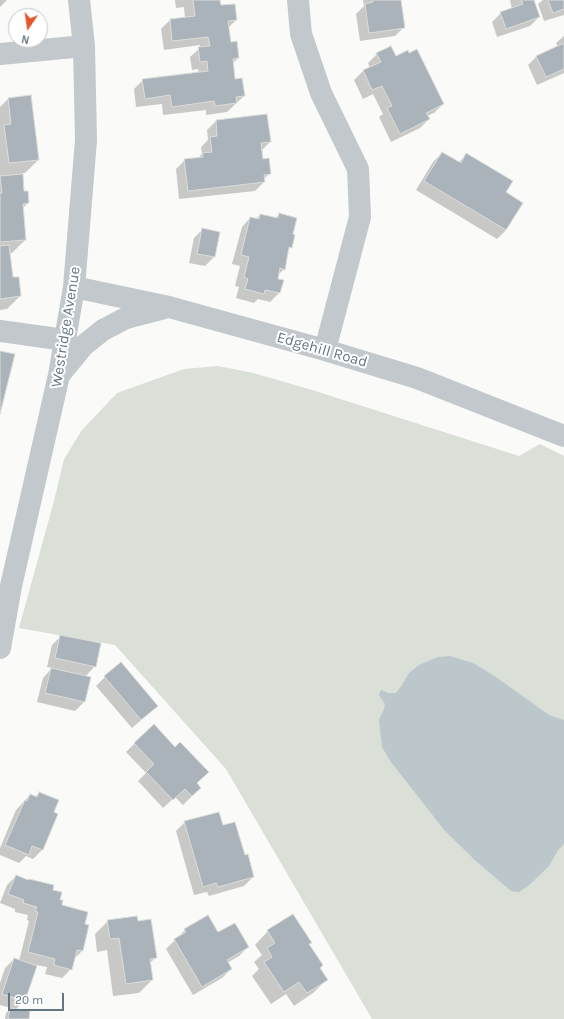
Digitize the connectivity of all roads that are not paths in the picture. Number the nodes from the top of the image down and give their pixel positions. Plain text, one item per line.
1 (80, 0) edge
2 (298, 0) edge
3 (84, 46) junction
4 (0, 54) edge
5 (74, 287) junction
6 (169, 307) junction
7 (0, 332) edge
8 (65, 340) junction
9 (325, 350) junction
10 (59, 375) junction
11 (564, 436) edge
12 (0, 648) edge

1 - 3 street, Westridge Avenue
2 - 9 street
3 - 4 street
3 - 5 street, Westridge Avenue
5 - 6 street, Edgehill Road
5 - 8 street, Westridge Avenue
6 - 9 street, Edgehill Road
6 - 10 street
7 - 8 street
8 - 10 street, Westridge Avenue
9 - 11 street, Edgehill Road
10 - 12 street, Westridge Avenue

